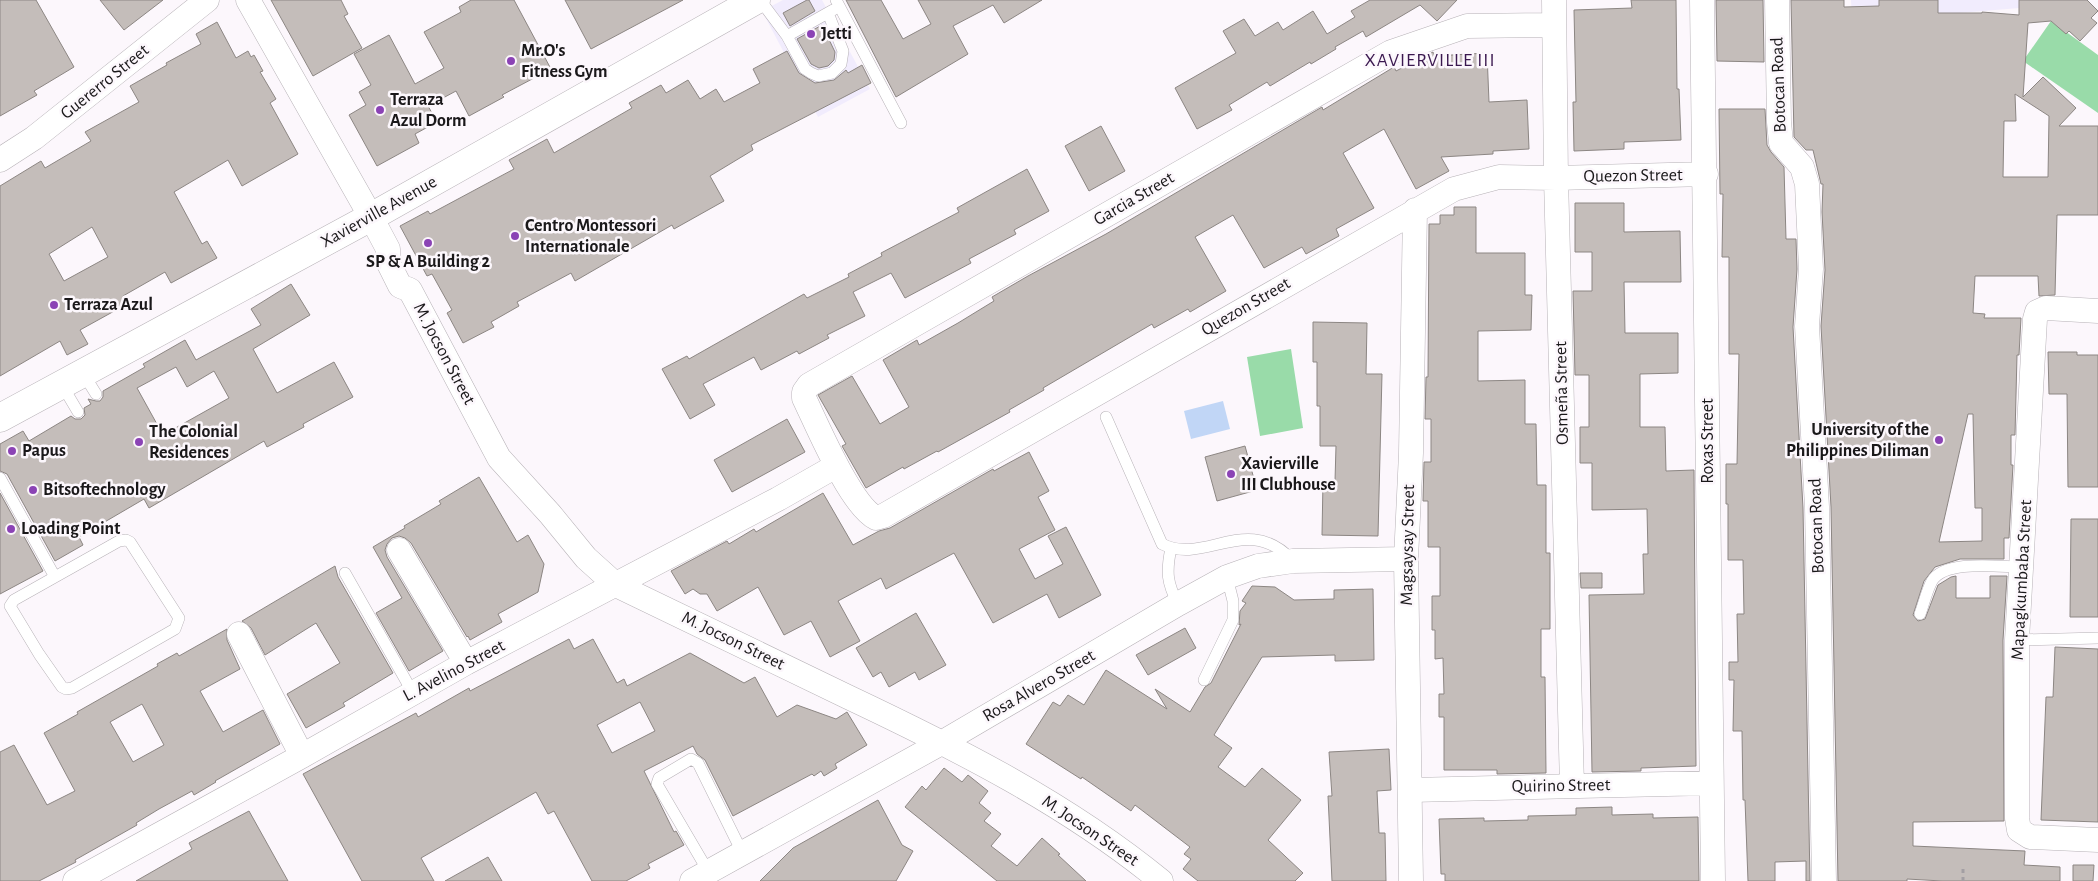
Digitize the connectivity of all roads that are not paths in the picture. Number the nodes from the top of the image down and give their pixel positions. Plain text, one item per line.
1 (207, 0) edge
2 (248, 0) edge
3 (756, 0) edge
4 (760, 0) edge
5 (1554, 0) edge
6 (1702, 0) edge
7 (1777, 0) edge
8 (838, 3) edge
9 (828, 13) junction
10 (1554, 25) junction
11 (787, 36) junction
12 (901, 123) dead end
13 (0, 160) edge
14 (1706, 174) junction
15 (1556, 178) junction
16 (1416, 210) junction
17 (371, 217) junction
18 (2098, 312) edge
19 (80, 384) junction
20 (78, 412) dead end
21 (1106, 417) dead end
22 (0, 418) edge
23 (836, 466) junction
24 (0, 478) edge
25 (1171, 548) junction
26 (399, 550) dead end
27 (1406, 559) junction
28 (1293, 561) junction
29 (2022, 567) junction
30 (345, 573) dead end
31 (55, 577) junction
32 (1227, 577) junction
33 (616, 585) junction
34 (1178, 604) junction
35 (1920, 614) dead end
36 (239, 634) dead end
37 (2098, 638) edge
38 (2018, 640) junction
39 (466, 663) junction
40 (1204, 680) dead end
41 (413, 693) junction
42 (942, 742) junction
43 (302, 756) junction
44 (1711, 783) junction
45 (1572, 786) junction
46 (1411, 790) junction
47 (2098, 840) edge
48 (742, 852) junction
49 (700, 876) edge
50 (75, 881) edge
51 (1161, 881) edge
52 (1411, 881) edge
53 (1713, 881) edge
54 (1824, 881) edge

1 - 13 street, Guererro Street
2 - 17 street, M. Jocson Street
3 - 17 main road, Xavierville Avenue
4 - 11 lane
5 - 10 street, Osmeña Street
6 - 14 street, Roxas Street
7 - 54 street, Botocan Road
8 - 9 lane
8 - 12 lane
9 - 11 lane
9 - 11 lane
10 - 15 street, Osmeña Street
10 - 23 street, Garcia Street
14 - 15 street, Quezon Street
14 - 44 street, Roxas Street
15 - 16 street, Quezon Street
15 - 45 street, Osmeña Street
16 - 23 street, Quezon Street
16 - 27 street, Magsaysay Street
17 - 19 main road, Xavierville Avenue
17 - 33 street, M. Jocson Street
18 - 29 street, Mapagkumbaba Street
19 - 20 lane
19 - 22 main road, Xavierville Avenue
21 - 25 lane
23 - 33 street, L. Avelino Street
24 - 31 lane
25 - 28 lane
25 - 34 lane
26 - 39 street
27 - 28 street, Rosa Alvero Street
27 - 46 street, Magsaysay Street
28 - 32 street, Rosa Alvero Street
29 - 35 lane
29 - 38 street, Mapagkumbaba Street
30 - 41 lane
31 - 31 lane
32 - 34 street, Rosa Alvero Street
32 - 40 lane
33 - 39 street, L. Avelino Street
33 - 42 street, M. Jocson Street
34 - 42 street, Rosa Alvero Street
36 - 43 street
37 - 38 lane
38 - 47 street, Mapagkumbaba Street
39 - 41 street, L. Avelino Street
41 - 43 street, L. Avelino Street
42 - 48 street, Rosa Alvero Street
42 - 51 street, M. Jocson Street
43 - 50 street, L. Avelino Street
44 - 45 street, Quirino Street
44 - 53 street, Roxas Street
45 - 46 street, Quirino Street
46 - 52 street, Magsaysay Street
48 - 49 street, Rosa Alvero Street
48 - 49 lane

